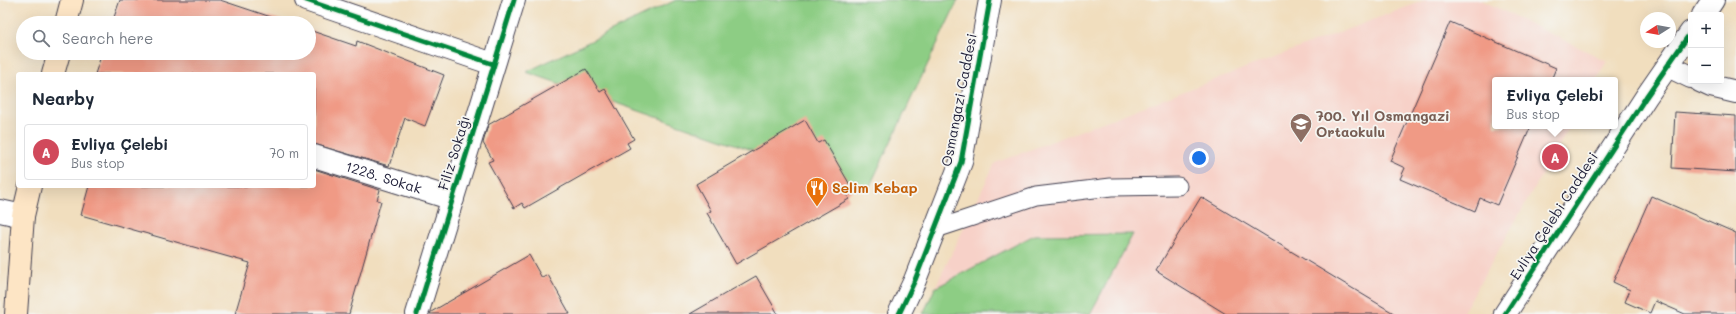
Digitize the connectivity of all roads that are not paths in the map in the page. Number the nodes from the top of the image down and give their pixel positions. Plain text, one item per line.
1 (72, 0) edge
2 (306, 0) edge
3 (514, 0) edge
4 (990, 0) edge
5 (1713, 0) edge
6 (1705, 12) edge
7 (68, 16) edge
8 (1688, 36) edge
9 (57, 60) edge
10 (494, 64) junction
11 (1668, 66) junction
12 (54, 72) edge
13 (1688, 76) edge
14 (1707, 84) edge
15 (1736, 92) edge
16 (316, 157) edge
17 (1178, 186) dead end
18 (30, 188) edge
19 (453, 199) junction
20 (0, 211) edge
21 (23, 216) junction
22 (936, 229) junction
23 (16, 314) edge
24 (417, 314) edge
25 (899, 314) edge
26 (1506, 314) edge

1 - 7 main road
2 - 10 street
3 - 10 street, Filiz Sokağı
4 - 22 street, Osmangazi Caddesi
5 - 6 street
8 - 11 street, Evliya Çelebi Caddesi
9 - 12 main road
10 - 19 street, Filiz Sokağı
11 - 13 street
11 - 26 street, Evliya Çelebi Caddesi
14 - 15 street
16 - 19 street, 1228. Sokak
17 - 22 lane
18 - 21 main road
19 - 24 street, Filiz Sokağı
20 - 21 street
21 - 23 main road
22 - 25 street, Osmangazi Caddesi

